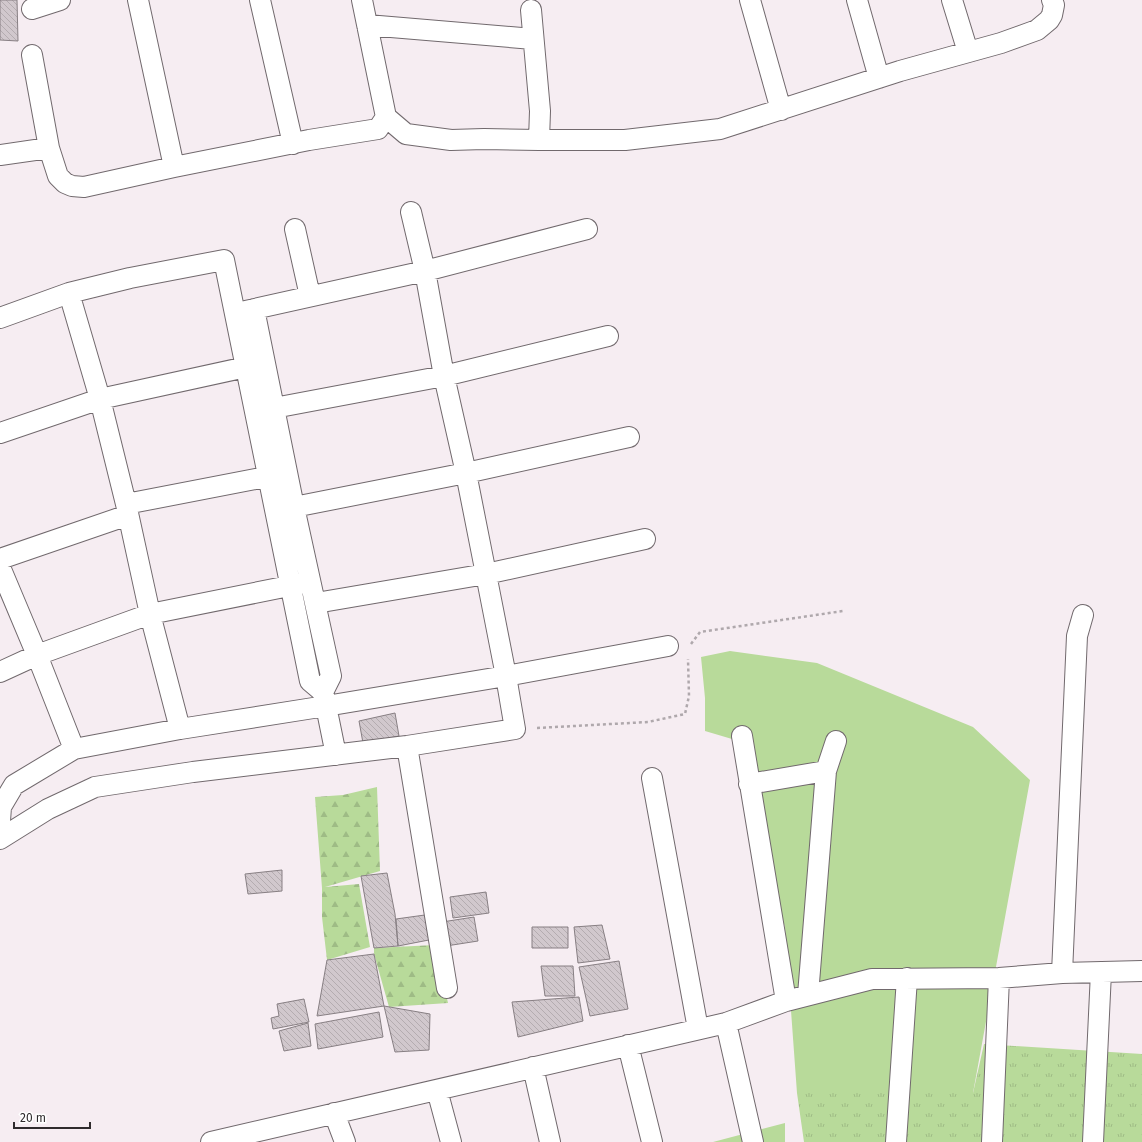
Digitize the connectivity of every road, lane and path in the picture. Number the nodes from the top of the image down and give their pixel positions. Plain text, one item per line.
1 (60, 0) edge
2 (138, 0) edge
3 (260, 0) edge
4 (362, 0) edge
5 (750, 0) edge
6 (857, 0) edge
7 (952, 0) edge
8 (1052, 0) edge
9 (32, 9) dead end
10 (531, 10) dead end
11 (367, 24) junction
12 (533, 39) junction
13 (968, 52) junction
14 (32, 55) dead end
15 (879, 78) junction
16 (781, 110) junction
17 (386, 116) junction
18 (539, 140) junction
19 (293, 144) junction
20 (49, 148) junction
21 (0, 155) edge
22 (174, 166) junction
23 (411, 212) dead end
24 (587, 228) dead end
25 (295, 229) dead end
26 (426, 271) junction
27 (69, 293) junction
28 (310, 296) junction
29 (245, 311) junction
30 (0, 318) edge
31 (608, 336) dead end
32 (256, 365) junction
33 (444, 376) junction
34 (100, 398) junction
35 (274, 408) junction
36 (0, 433) edge
37 (629, 437) dead end
38 (288, 473) junction
39 (466, 473) junction
40 (268, 477) junction
41 (294, 507) junction
42 (127, 510) junction
43 (645, 539) dead end
44 (0, 559) edge
45 (0, 567) edge
46 (486, 574) junction
47 (311, 581) junction
48 (291, 586) junction
49 (316, 603) junction
50 (843, 611) dead end
51 (150, 614) junction
52 (1082, 615) dead end
53 (668, 646) dead end
54 (689, 649) dead end
55 (37, 655) junction
56 (688, 655) dead end
57 (0, 672) edge
58 (506, 676) junction
59 (325, 699) junction
60 (180, 729) junction
61 (515, 729) junction
62 (742, 736) dead end
63 (836, 741) dead end
64 (407, 746) junction
65 (74, 749) junction
66 (336, 755) junction
67 (826, 771) junction
68 (652, 778) dead end
69 (749, 784) junction
70 (0, 821) edge
71 (0, 839) edge
72 (1142, 971) edge
73 (1101, 972) junction
74 (1062, 973) junction
75 (907, 978) junction
76 (999, 978) junction
77 (447, 988) dead end
78 (808, 995) junction
79 (786, 1001) junction
80 (726, 1022) junction
81 (698, 1029) junction
82 (628, 1045) junction
83 (533, 1067) junction
84 (437, 1090) junction
85 (334, 1113) junction
86 (211, 1142) edge
87 (345, 1142) edge
88 (451, 1142) edge
89 (550, 1142) edge
90 (652, 1142) edge
91 (753, 1142) edge
92 (896, 1142) edge
93 (992, 1142) edge
94 (1093, 1142) edge

1 - 9 street
2 - 22 street
3 - 19 street
4 - 11 street
5 - 16 street
6 - 15 street
7 - 13 street
8 - 13 street
10 - 12 street
11 - 12 street
11 - 17 street
12 - 18 street
13 - 15 street
14 - 20 street
15 - 16 street
16 - 18 street
17 - 18 street
17 - 19 street
19 - 22 street
20 - 21 street
20 - 22 street
23 - 26 street
24 - 26 street
25 - 28 street
26 - 28 street
26 - 33 street
27 - 29 street
27 - 30 street
27 - 34 street
28 - 29 street
29 - 32 street
31 - 33 street
32 - 34 street
32 - 35 street
32 - 40 street
33 - 35 street
33 - 39 street
34 - 36 street
34 - 42 street
35 - 38 street
37 - 39 street
38 - 40 street
38 - 41 street
39 - 41 street
39 - 46 street
40 - 42 street
40 - 48 street
41 - 47 street
42 - 44 street
42 - 51 street
43 - 46 street
45 - 55 street
46 - 49 street
46 - 58 street
47 - 48 street
47 - 49 street
48 - 51 street
48 - 59 street
49 - 59 street
50 - 54 path
51 - 55 street
51 - 60 street
52 - 74 street
53 - 58 street
55 - 57 street
55 - 65 street
56 - 61 path
58 - 59 street
58 - 61 street
59 - 60 street
59 - 66 street
60 - 65 street
61 - 64 street
62 - 69 street
63 - 67 street
64 - 66 street
64 - 77 street
65 - 70 street
66 - 71 street
67 - 69 street
67 - 78 street
68 - 81 street
69 - 79 street
72 - 73 street
73 - 74 street
73 - 94 street
74 - 76 street
75 - 76 street
75 - 78 street
75 - 92 street
76 - 93 street
78 - 79 street
79 - 80 street
80 - 81 street
80 - 91 street
81 - 82 street
82 - 83 street
82 - 90 street
83 - 84 street
83 - 89 street
84 - 85 street
84 - 88 street
85 - 86 street
85 - 87 street

